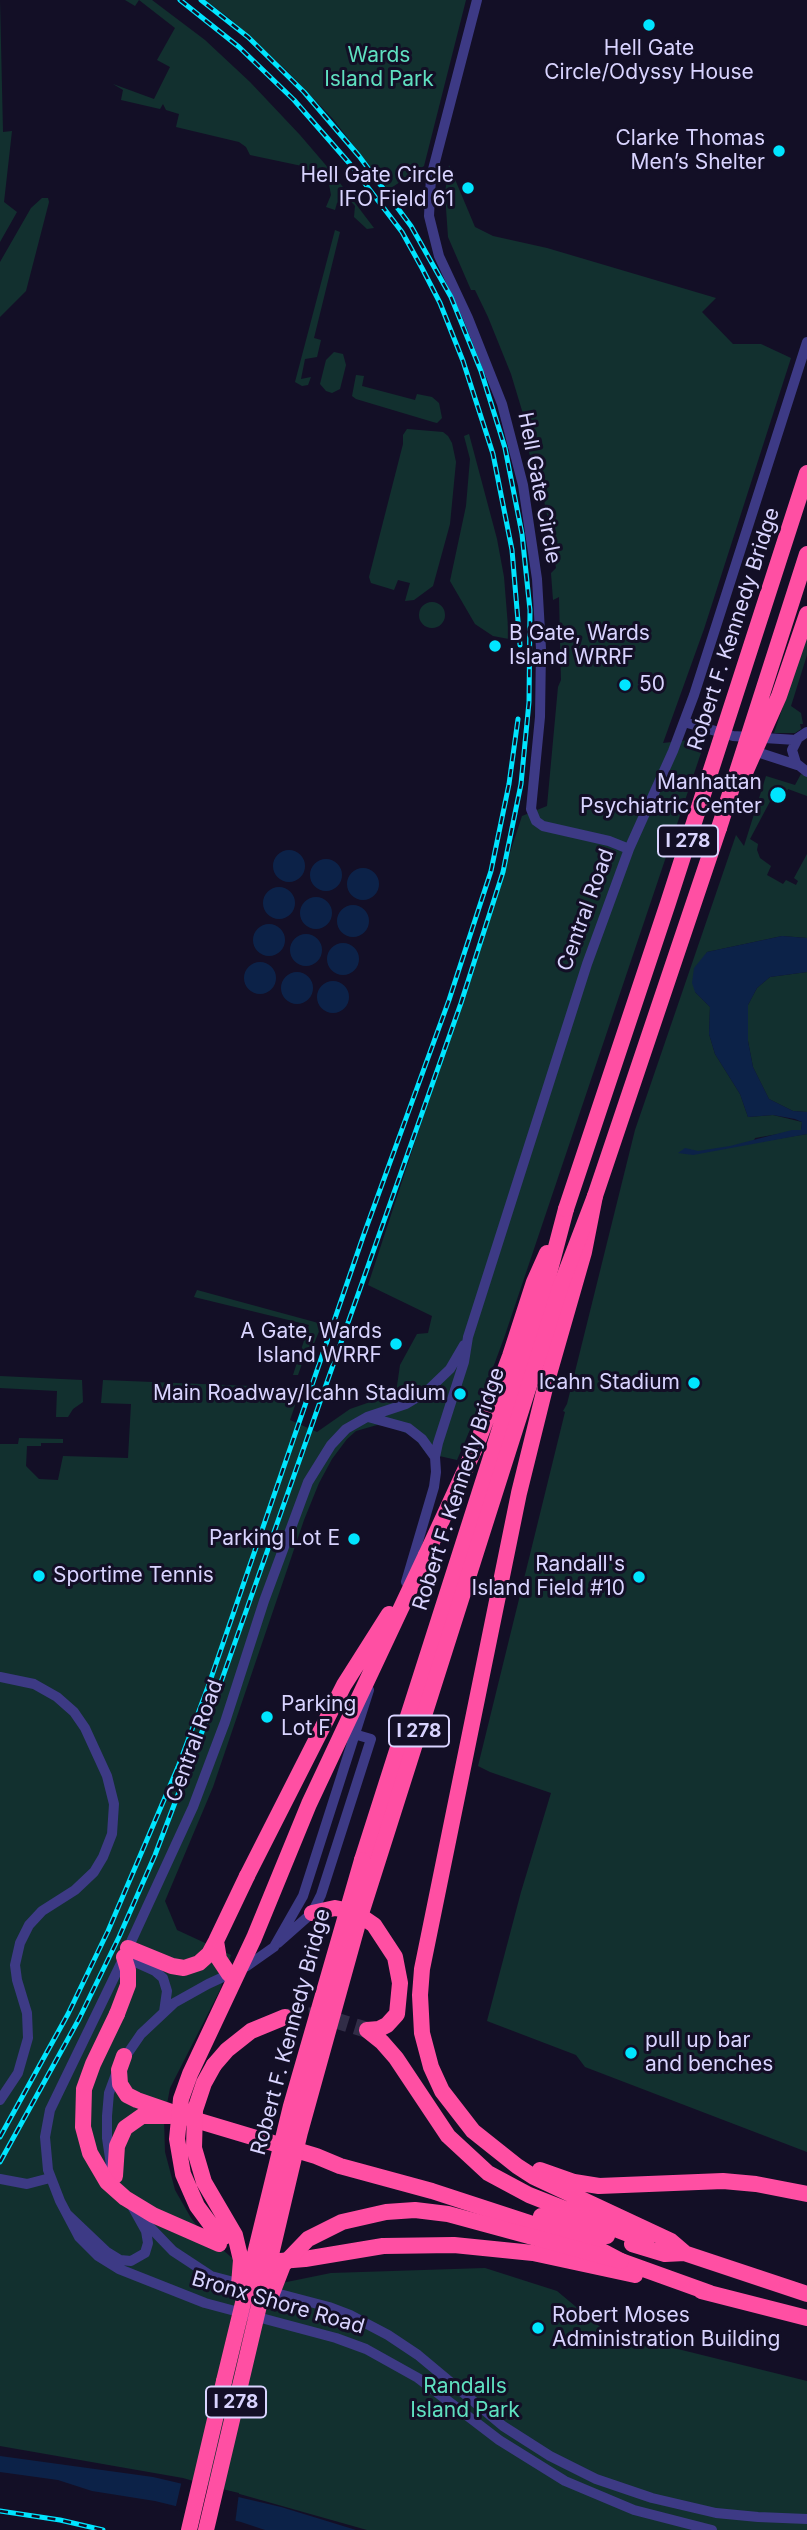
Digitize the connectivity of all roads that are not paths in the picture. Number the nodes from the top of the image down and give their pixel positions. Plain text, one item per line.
1 (477, 0) edge
2 (807, 342) edge
3 (807, 472) edge
4 (807, 554) edge
5 (807, 614) edge
6 (684, 722) junction
7 (807, 732) edge
8 (733, 736) junction
9 (796, 740) junction
10 (797, 765) junction
11 (807, 772) edge
12 (719, 828) junction
13 (629, 849) junction
14 (595, 1196) junction
15 (566, 1209) junction
16 (468, 1337) junction
17 (367, 1417) junction
18 (435, 1457) junction
19 (426, 1555) junction
20 (0, 1677) edge
21 (354, 1734) junction
22 (312, 1913) junction
23 (216, 1941) junction
24 (274, 1947) junction
25 (126, 1953) junction
26 (229, 1974) junction
27 (164, 2012) junction
28 (285, 2017) tunnel mouth
29 (124, 2056) junction
30 (0, 2100) edge
31 (189, 2118) junction
32 (484, 2141) junction
33 (115, 2176) junction
34 (50, 2178) junction
35 (0, 2179) edge
36 (433, 2188) junction
37 (807, 2194) edge
38 (135, 2210) junction
39 (67, 2214) junction
40 (221, 2240) junction
41 (685, 2253) junction
42 (621, 2261) junction
43 (710, 2293) junction
44 (807, 2294) edge
45 (807, 2318) edge
46 (377, 2329) junction
47 (366, 2349) junction
48 (224, 2381) junction
49 (475, 2404) junction
50 (470, 2418) junction
51 (550, 2456) junction
52 (543, 2469) junction
53 (596, 2479) junction
54 (594, 2494) junction
55 (807, 2518) edge
56 (189, 2530) edge
57 (206, 2530) edge
58 (214, 2530) edge
59 (712, 2530) edge

1 - 13 street, Hell Gate Circle
2 - 6 street, Central Road
3 - 15 highway, Robert F. Kennedy Bridge / I 278, bridge
4 - 12 highway, Robert F. Kennedy Bridge / I 278, bridge
5 - 12 highway, bridge
6 - 8 street
6 - 13 street, Central Road
7 - 9 street
8 - 9 street
8 - 10 street
9 - 10 street
10 - 11 street
12 - 14 highway, Robert F. Kennedy Bridge / I 278
13 - 16 street, Central Road
14 - 32 highway, bridge
14 - 57 highway, Robert F. Kennedy Bridge / I 278, bridge
15 - 19 highway
15 - 48 highway, Robert F. Kennedy Bridge / I 278, bridge
16 - 17 street, Central Road
16 - 18 street, Central Road
17 - 18 street
17 - 25 street, Central Road
18 - 21 street, Central Road
19 - 23 highway, bridge
19 - 40 highway, bridge
20 - 30 street
21 - 22 street, Central Road
21 - 24 street, Central Road
22 - 24 street, Central Road
22 - 41 highway
23 - 25 highway
23 - 26 highway
24 - 26 street, Central Road
25 - 27 street
25 - 34 street, Central Road
25 - 40 highway, bridge
26 - 27 street, Central Road
27 - 29 street, Central Road
28 - 48 highway, bridge
29 - 31 highway
29 - 33 street, Central Road
31 - 33 highway
31 - 36 highway
32 - 37 highway
32 - 41 highway
33 - 38 street, Central Road
34 - 35 street
34 - 39 street, Central Road
36 - 41 highway
36 - 42 highway, bridge
38 - 39 street
38 - 46 street, Bronx Shore Road
39 - 47 street, Bronx Shore Road
40 - 43 highway
41 - 44 highway
42 - 43 highway
42 - 58 highway, bridge
43 - 45 highway
46 - 47 street
46 - 49 street, Bronx Shore Road
47 - 50 street, Bronx Shore Road
48 - 56 highway, Robert F. Kennedy Bridge / I 278
49 - 50 street
49 - 51 street, Bronx Shore Road
50 - 52 street, Bronx Shore Road
51 - 52 street
51 - 53 street, Bronx Shore Road
52 - 54 street, Bronx Shore Road
53 - 54 street
53 - 55 street, Bronx Shore Road
54 - 59 street, Bronx Shore Road

